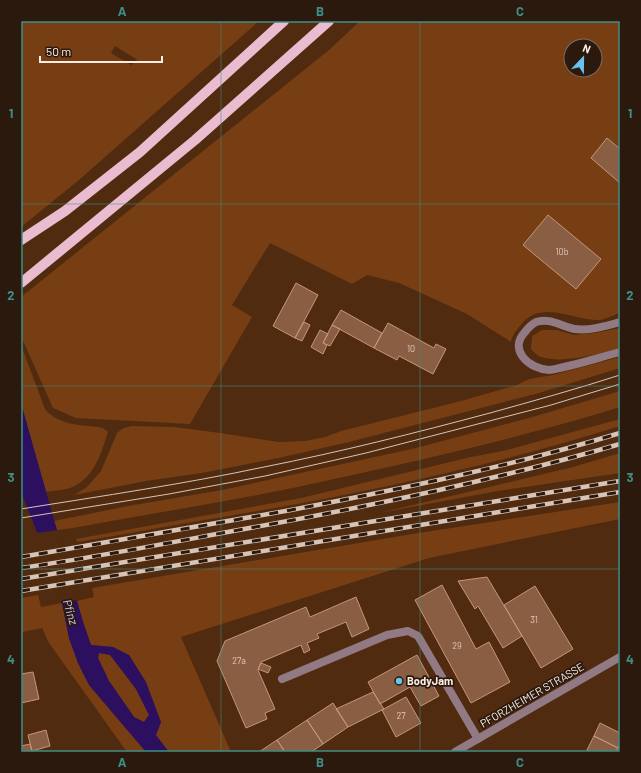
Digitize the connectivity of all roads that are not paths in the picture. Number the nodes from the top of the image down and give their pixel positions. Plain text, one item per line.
1 (284, 21) edge
2 (329, 21) edge
3 (21, 240) edge
4 (21, 282) edge
5 (620, 322) edge
6 (620, 352) edge
7 (620, 657) edge
8 (282, 679) dead end
9 (478, 739) junction
10 (456, 752) edge

1 - 3 main road
2 - 4 main road
5 - 6 street
7 - 9 street, PFORZHEIMER STRASSE
8 - 9 street
9 - 10 street, PFORZHEIMER STRASSE

